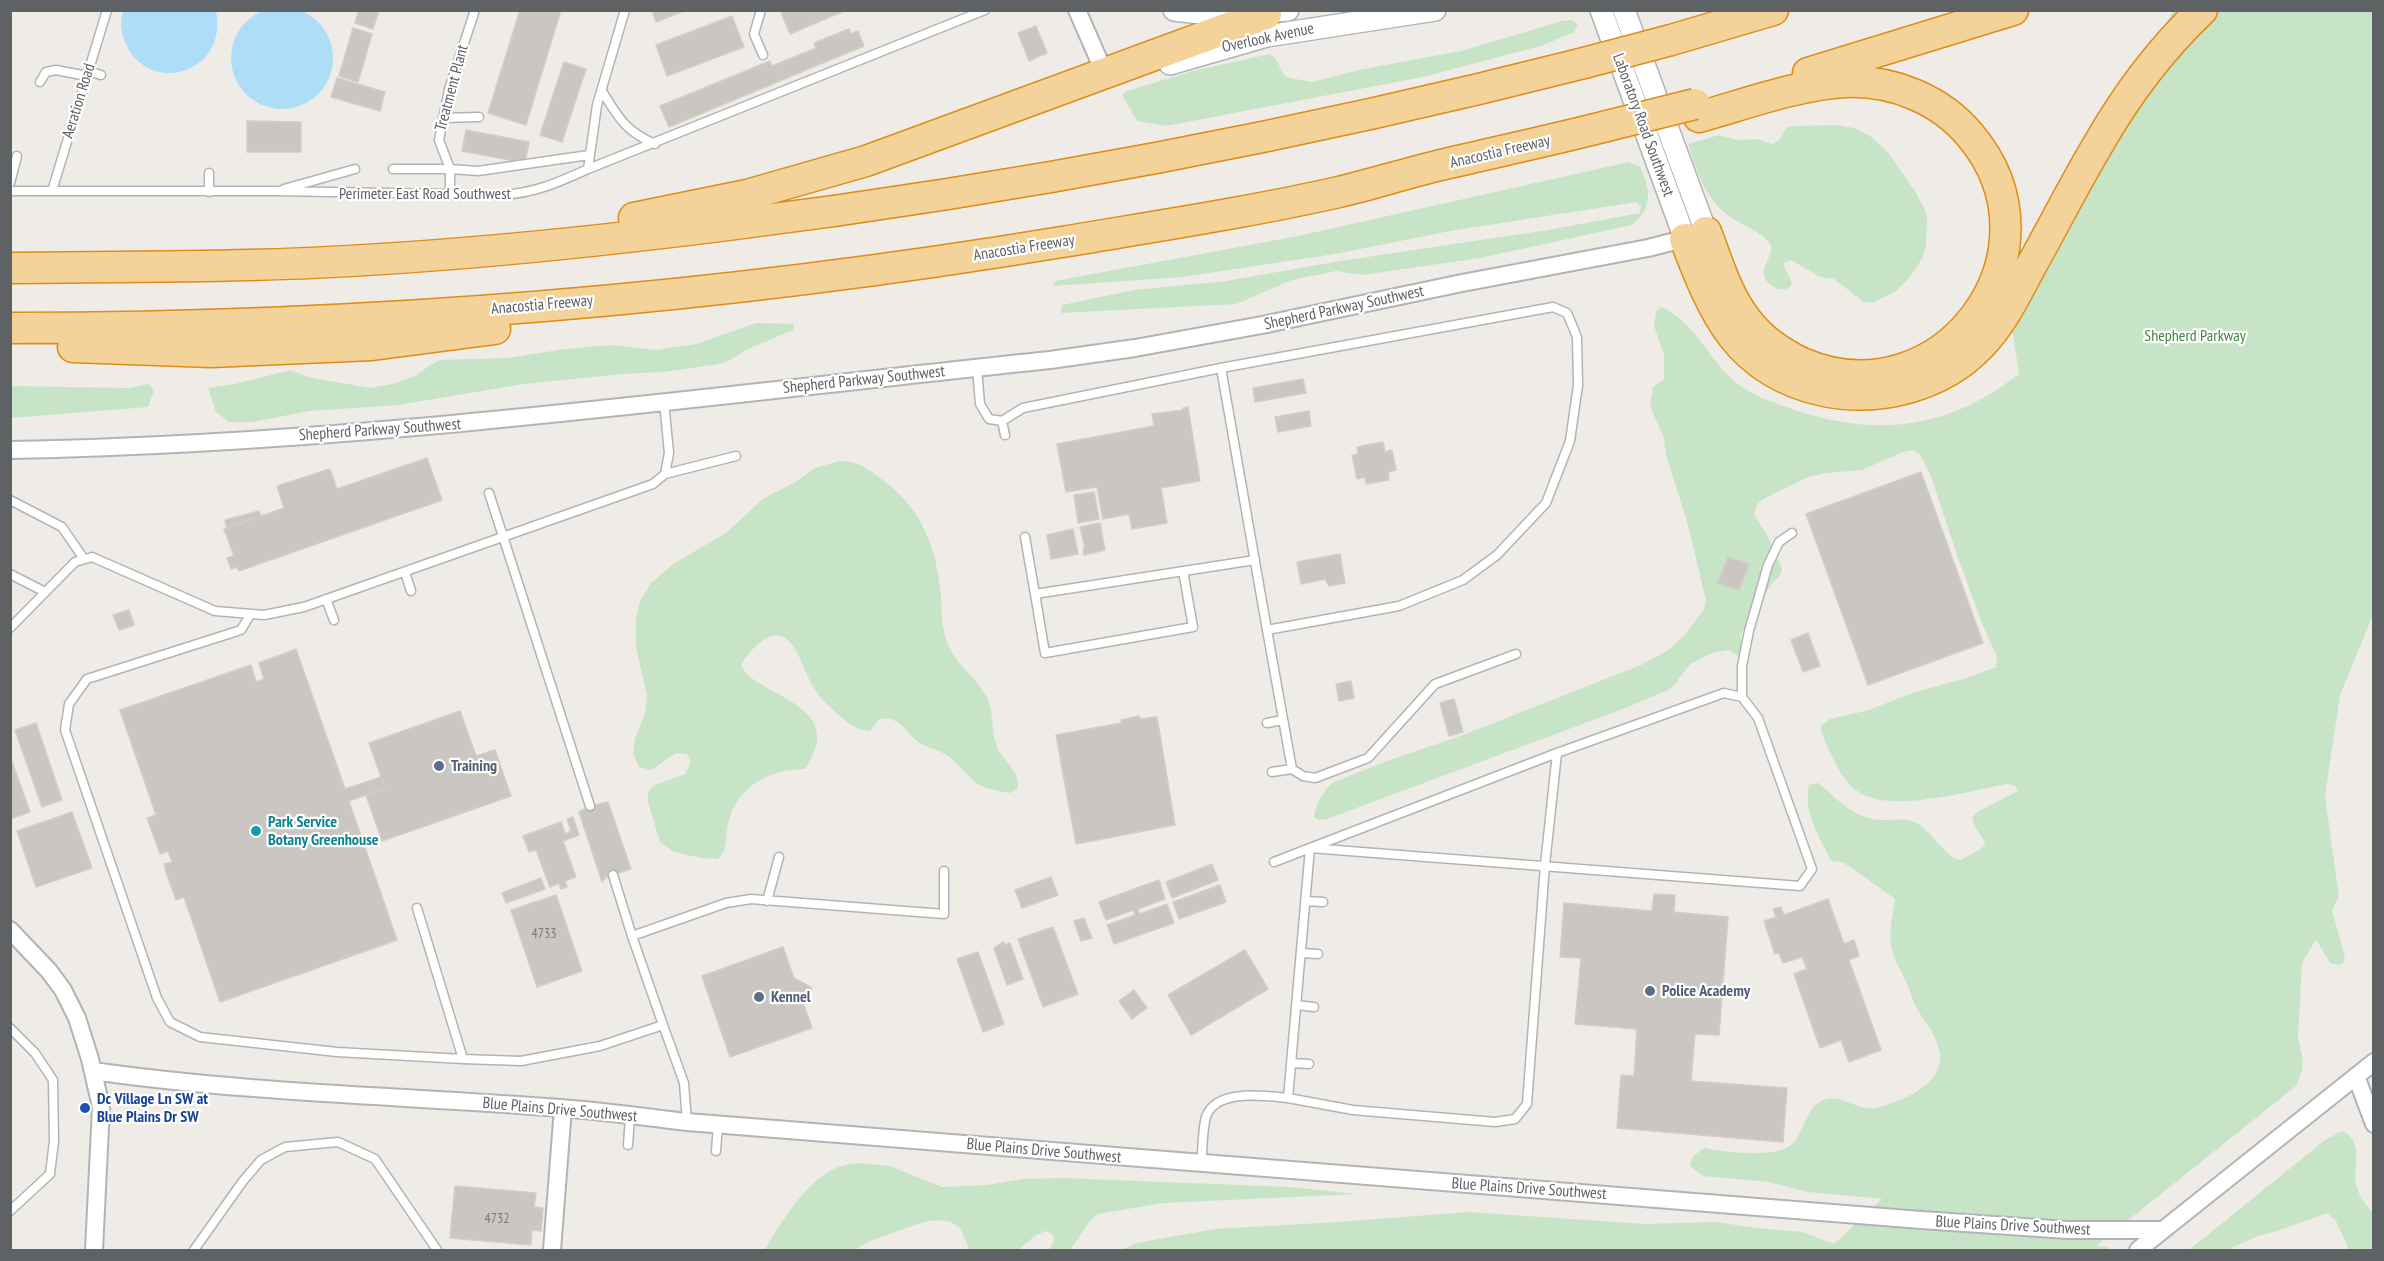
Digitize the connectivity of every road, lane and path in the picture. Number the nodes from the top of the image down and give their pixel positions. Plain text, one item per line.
1 (107, 10) edge
2 (475, 10) edge
3 (761, 10) edge
4 (985, 10) edge
5 (1077, 10) edge
6 (1174, 10) edge
7 (1435, 10) edge
8 (1601, 10) edge
9 (1624, 10) edge
10 (1773, 10) edge
11 (2013, 10) edge
12 (2202, 10) edge
13 (624, 11) edge
14 (1277, 12) edge
15 (763, 55) dead end
16 (87, 74) junction
17 (1105, 74) junction
18 (101, 75) dead end
19 (40, 82) dead end
20 (602, 91) junction
21 (1697, 110) junction
22 (479, 117) dead end
23 (443, 118) junction
24 (654, 144) junction
25 (589, 155) junction
26 (17, 156) dead end
27 (393, 168) dead end
28 (355, 169) dead end
29 (450, 169) junction
30 (588, 169) junction
31 (209, 173) dead end
32 (10, 183) edge
33 (10, 191) edge
34 (51, 191) junction
35 (275, 191) junction
36 (209, 192) junction
37 (450, 195) junction
38 (1696, 235) junction
39 (109, 266) junction
40 (10, 268) edge
41 (676, 293) junction
42 (10, 328) edge
43 (10, 347) edge
44 (977, 368) junction
45 (1221, 368) junction
46 (664, 402) junction
47 (1002, 420) junction
48 (1005, 435) dead end
49 (10, 450) edge
50 (736, 456) dead end
51 (665, 474) junction
52 (489, 493) dead end
53 (10, 500) edge
54 (1792, 533) dead end
55 (504, 537) junction
56 (1025, 537) dead end
57 (84, 559) junction
58 (1255, 560) junction
59 (1183, 571) junction
60 (405, 572) junction
61 (10, 574) edge
62 (411, 591) dead end
63 (45, 592) junction
64 (1035, 594) junction
65 (326, 599) junction
66 (250, 615) junction
67 (334, 620) dead end
68 (10, 628) edge
69 (1267, 630) junction
70 (1516, 654) dead end
71 (1742, 697) junction
72 (1283, 720) junction
73 (1267, 723) dead end
74 (1557, 753) junction
75 (1292, 769) junction
76 (1272, 772) dead end
77 (590, 806) dead end
78 (1310, 849) junction
79 (779, 856) dead end
80 (1274, 862) dead end
81 (1545, 865) junction
82 (944, 870) dead end
83 (613, 874) dead end
84 (767, 901) junction
85 (1305, 901) junction
86 (1323, 902) dead end
87 (417, 908) dead end
88 (10, 930) edge
89 (632, 936) junction
90 (1301, 953) junction
91 (1318, 954) dead end
92 (1296, 1005) junction
93 (1314, 1007) dead end
94 (663, 1025) junction
95 (10, 1028) edge
96 (464, 1059) junction
97 (2373, 1062) edge
98 (1291, 1063) junction
99 (1309, 1064) dead end
100 (93, 1071) junction
101 (2356, 1076) junction
102 (1288, 1098) junction
103 (563, 1108) junction
104 (630, 1116) junction
105 (687, 1122) junction
106 (718, 1124) junction
107 (2373, 1124) edge
108 (628, 1145) dead end
109 (716, 1151) dead end
110 (1201, 1164) junction
111 (10, 1211) edge
112 (2163, 1230) junction
113 (94, 1251) edge
114 (194, 1251) edge
115 (437, 1251) edge
116 (552, 1251) edge
117 (2138, 1251) edge

1 - 16 lane, Aeration Road
2 - 23 lane, Treatment Plant
3 - 15 lane
4 - 24 lane, Perimeter East Road Southwest
5 - 17 street
6 - 14 street
7 - 17 street, Overlook Avenue
8 - 38 street, Laboratory Road Southwest
9 - 38 street, Laboratory Road Southwest
10 - 39 highway, bridge
11 - 21 highway, Anacostia Freeway
12 - 38 highway
13 - 20 lane
14 - 17 highway
16 - 18 lane
16 - 19 lane
16 - 34 lane, Aeration Road
17 - 39 highway
20 - 24 lane
20 - 25 lane
21 - 38 highway
21 - 41 highway, Anacostia Freeway, bridge
22 - 23 lane
23 - 29 lane, Treatment Plant
24 - 30 lane, Perimeter East Road Southwest
25 - 29 lane
25 - 30 lane
26 - 32 lane
27 - 29 lane
28 - 35 lane
29 - 37 lane
30 - 37 lane, Perimeter East Road Southwest
31 - 36 lane
33 - 34 lane, Perimeter East Road Southwest
34 - 36 lane, Perimeter East Road Southwest
35 - 36 lane, Perimeter East Road Southwest
35 - 37 lane, Perimeter East Road Southwest
38 - 44 street, Shepherd Parkway Southwest
39 - 40 highway
41 - 42 highway, Anacostia Freeway
41 - 43 highway
44 - 46 street, Shepherd Parkway Southwest
44 - 47 lane
45 - 47 lane
45 - 58 lane
45 - 69 lane
46 - 49 street, Shepherd Parkway Southwest
46 - 51 lane
47 - 48 lane
50 - 51 lane
51 - 55 lane
52 - 55 lane
53 - 57 lane
54 - 71 lane
55 - 60 lane
55 - 77 lane
56 - 64 lane
57 - 63 lane
57 - 66 lane
58 - 59 lane
58 - 69 lane
59 - 64 lane
59 - 64 lane
60 - 62 lane
60 - 65 lane
61 - 63 lane
63 - 68 lane
65 - 66 lane
65 - 67 lane
66 - 96 lane
69 - 72 lane
70 - 75 lane
71 - 74 lane
71 - 81 lane
72 - 73 lane
72 - 75 lane
74 - 78 lane
74 - 81 lane
75 - 76 lane
78 - 80 lane
78 - 81 lane
78 - 85 lane
79 - 84 lane
81 - 102 lane
82 - 84 lane
83 - 89 lane
84 - 89 lane
85 - 86 lane
85 - 90 lane
87 - 96 lane
88 - 100 street
89 - 94 lane
90 - 91 lane
90 - 92 lane
92 - 93 lane
92 - 98 lane
94 - 96 lane
94 - 105 lane
95 - 111 lane
97 - 101 street
98 - 99 lane
98 - 102 lane
100 - 103 street, Blue Plains Drive Southwest
100 - 113 street
101 - 107 street
101 - 112 street
102 - 110 lane
103 - 104 street, Blue Plains Drive Southwest
103 - 116 street
104 - 105 street, Blue Plains Drive Southwest
104 - 108 lane
105 - 106 street, Blue Plains Drive Southwest
106 - 109 lane
106 - 110 street, Blue Plains Drive Southwest
110 - 112 street, Blue Plains Drive Southwest
112 - 117 street
114 - 115 lane

